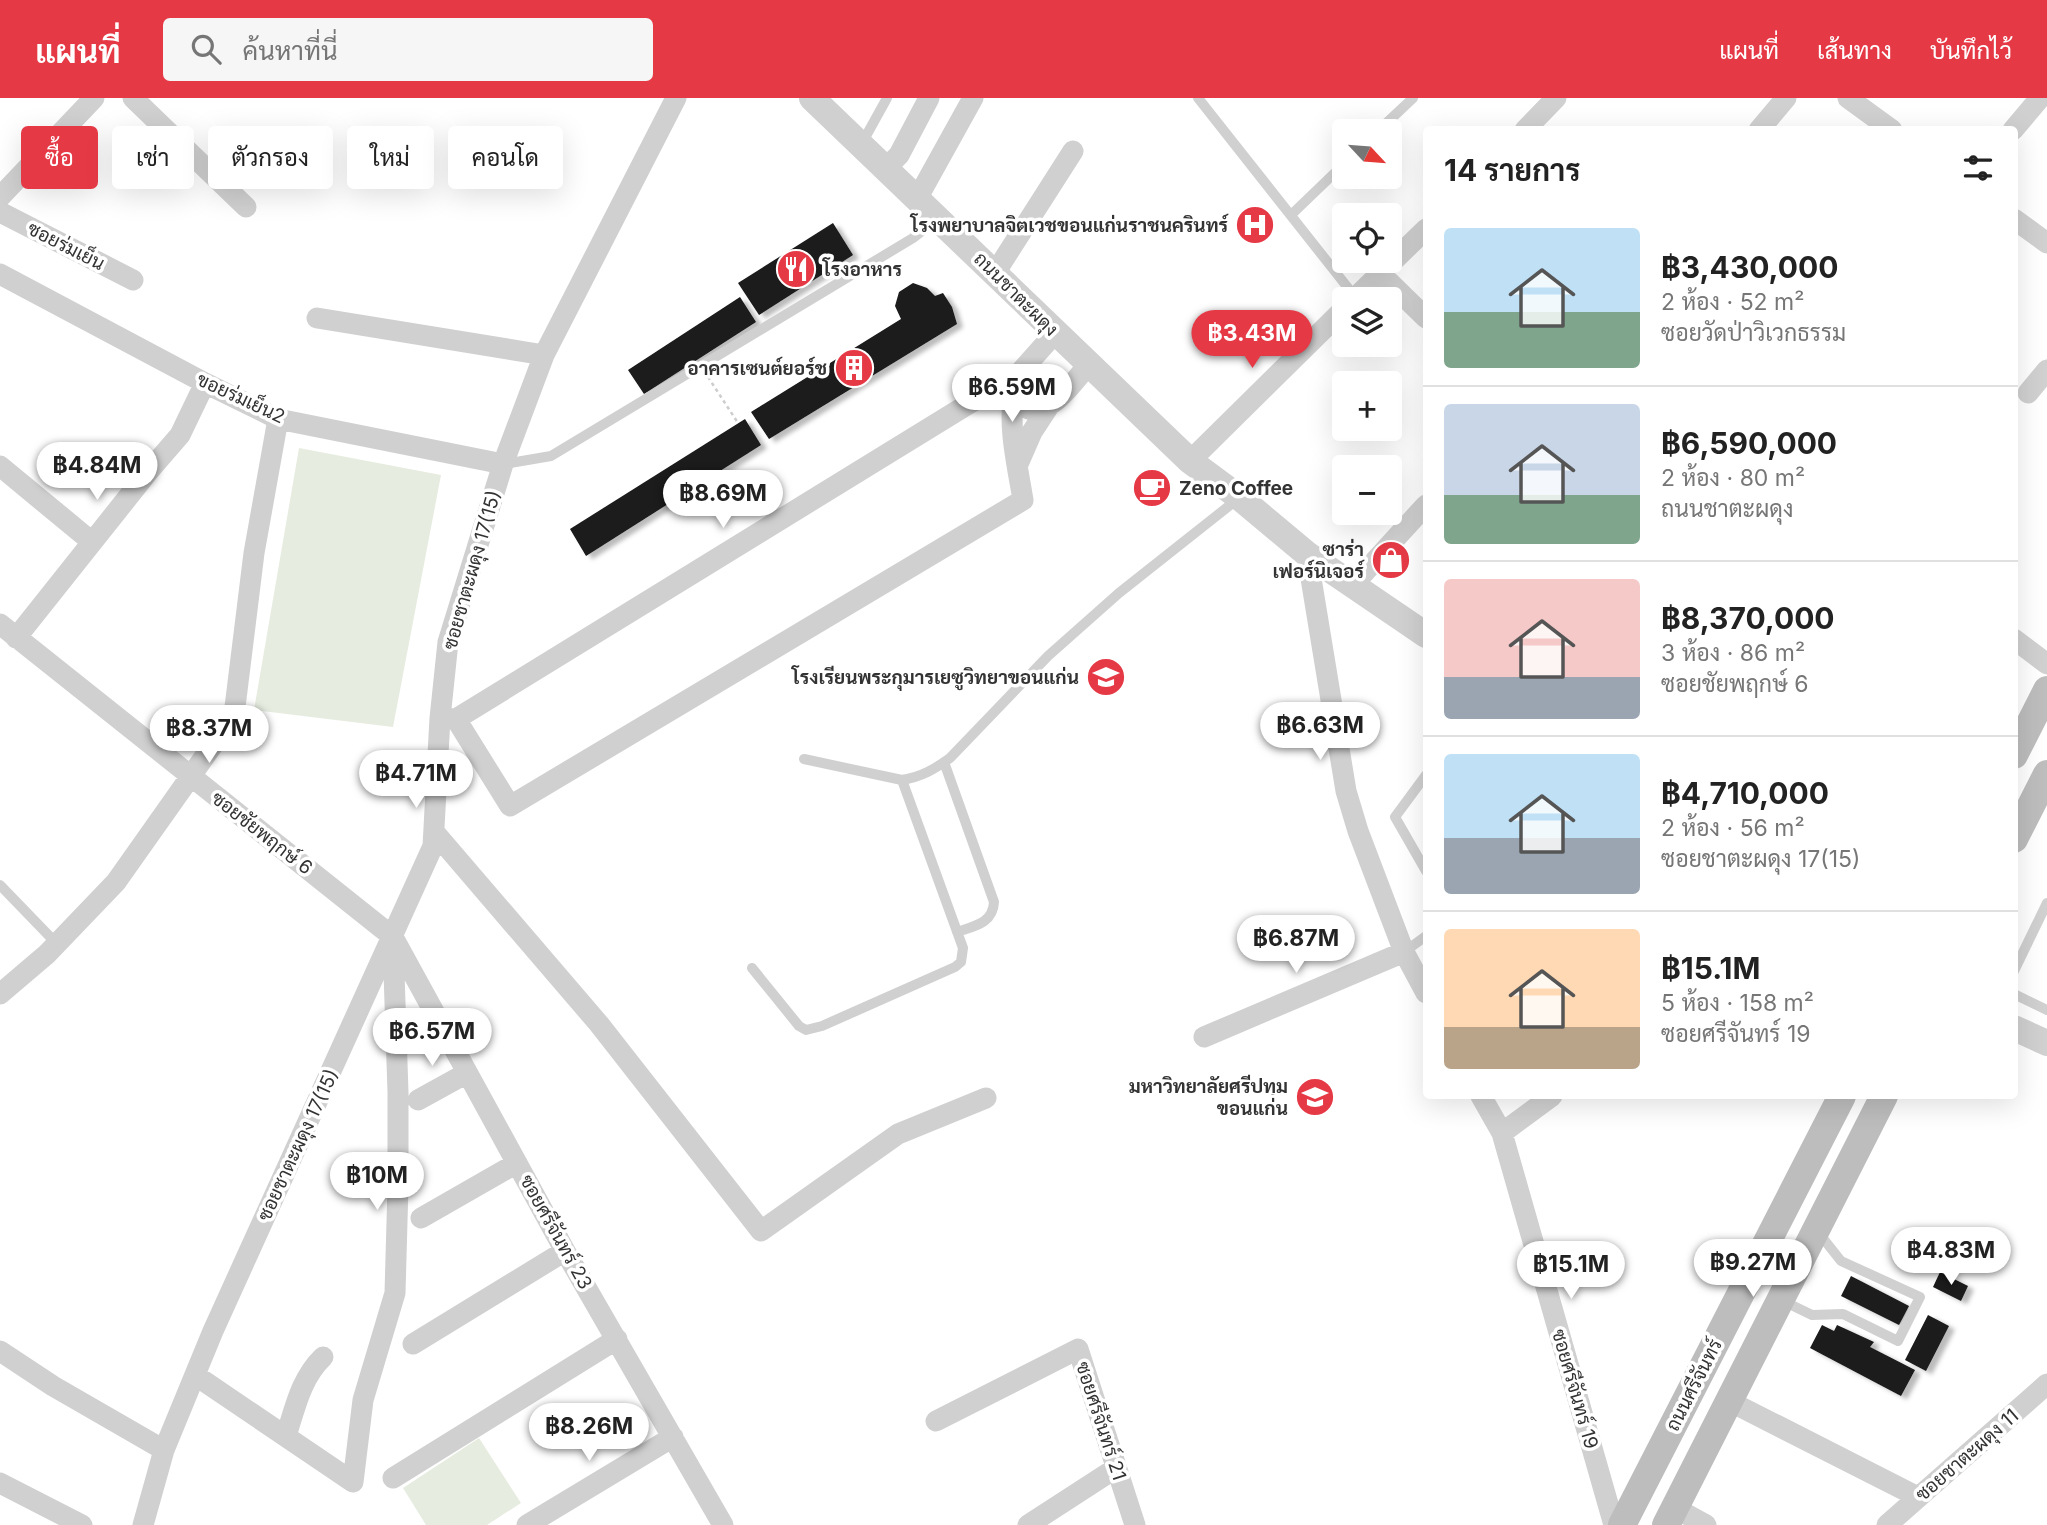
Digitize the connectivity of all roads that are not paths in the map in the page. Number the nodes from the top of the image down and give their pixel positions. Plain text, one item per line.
1 (94, 98) edge
2 (133, 98) edge
3 (676, 98) edge
4 (812, 98) edge
5 (887, 98) edge
6 (929, 98) edge
7 (973, 98) edge
8 (1198, 98) edge
9 (1413, 98) edge
10 (1556, 98) edge
11 (1786, 98) edge
12 (1849, 98) edge
13 (2040, 98) edge
14 (1391, 119) edge
15 (1529, 126) edge
16 (1762, 126) edge
17 (1887, 126) edge
18 (2017, 126) edge
19 (860, 145) junction
20 (1073, 151) dead end
21 (885, 169) junction
22 (1332, 176) edge
23 (0, 197) edge
24 (917, 199) junction
25 (246, 207) dead end
26 (0, 212) edge
27 (1292, 214) junction
28 (937, 219) junction
29 (2018, 222) edge
30 (1423, 232) edge
31 (2047, 243) edge
32 (995, 273) junction
33 (0, 274) edge
34 (1381, 274) junction
35 (133, 280) dead end
36 (1341, 287) edge
37 (1367, 287) edge
38 (1423, 315) edge
39 (317, 318) dead end
40 (1332, 321) edge
41 (1055, 333) junction
42 (544, 355) junction
43 (1088, 365) junction
44 (2047, 370) edge
45 (205, 383) junction
46 (1014, 385) junction
47 (2028, 393) dead end
48 (1049, 406) junction
49 (278, 419) junction
50 (1190, 461) junction
51 (503, 464) junction
52 (1017, 464) junction
53 (0, 466) edge
54 (1240, 498) junction
55 (1423, 508) edge
56 (92, 542) junction
57 (1307, 554) junction
58 (1352, 586) junction
59 (8, 631) edge
60 (1423, 633) edge
61 (2018, 642) edge
62 (2047, 664) edge
63 (2047, 690) edge
64 (448, 719) junction
65 (2018, 747) edge
66 (804, 759) dead end
67 (944, 762) junction
68 (2047, 775) edge
69 (191, 778) junction
70 (1423, 779) edge
71 (902, 780) junction
72 (2029, 802) edge
73 (2018, 829) edge
74 (436, 834) junction
75 (1423, 866) edge
76 (0, 885) edge
77 (2047, 903) edge
78 (957, 932) junction
79 (393, 937) junction
80 (1423, 938) edge
81 (57, 944) junction
82 (1404, 952) junction
83 (2018, 963) edge
84 (752, 968) dead end
85 (1423, 987) edge
86 (0, 994) edge
87 (2018, 996) edge
88 (2047, 1010) edge
89 (2018, 1030) edge
90 (1204, 1037) dead end
91 (2047, 1043) edge
92 (467, 1073) junction
93 (986, 1098) dead end
94 (1483, 1099) edge
95 (1548, 1099) edge
96 (1840, 1099) edge
97 (1882, 1099) edge
98 (418, 1100) dead end
99 (1502, 1133) junction
100 (517, 1163) junction
101 (421, 1218) dead end
102 (1816, 1230) junction
103 (565, 1251) junction
104 (1780, 1300) junction
105 (617, 1339) junction
106 (413, 1344) dead end
107 (0, 1351) edge
108 (323, 1357) dead end
109 (195, 1375) junction
110 (2047, 1384) edge
111 (1730, 1401) junction
112 (936, 1422) dead end
113 (286, 1437) junction
114 (673, 1437) junction
115 (164, 1450) junction
116 (1116, 1468) junction
117 (393, 1478) dead end
118 (0, 1483) edge
119 (1918, 1497) junction
120 (1671, 1516) edge
121 (82, 1525) edge
122 (143, 1525) edge
123 (527, 1525) edge
124 (723, 1525) edge
125 (1028, 1525) edge
126 (1135, 1525) edge
127 (1614, 1525) edge
128 (1622, 1525) edge
129 (1706, 1525) edge
130 (1887, 1525) edge

1 - 23 street
2 - 25 street
3 - 42 street, ซอยชาตะผดุง 17(15)
4 - 19 street, ถนนชาตะผดุง
5 - 19 lane
6 - 21 street
7 - 24 street
8 - 27 lane
9 - 14 lane
10 - 15 street
11 - 16 street
12 - 17 street
13 - 18 street
19 - 21 street, ถนนชาตะผดุง
20 - 32 street
21 - 24 street, ถนนชาตะผดุง
22 - 27 lane
24 - 28 street, ถนนชาตะผดุง
26 - 35 street, ซอยร่มเย็น
27 - 36 lane
28 - 32 street, ถนนชาตะผดุง
28 - 51 lane
29 - 31 street
30 - 34 street
32 - 41 street, ถนนชาตะผดุง
33 - 45 street, ขอยร่มเย็น2
34 - 37 street
34 - 38 street
39 - 42 street
40 - 50 street
41 - 43 street, ถนนชาตะผดุง
41 - 46 street
42 - 51 street, ซอยชาตะผดุง 17(15)
43 - 48 street
43 - 50 street, ถนนชาตะผดุง
44 - 47 street
45 - 49 street, ขอยร่มเย็น2
45 - 56 street
46 - 48 street
46 - 52 street
46 - 64 street
48 - 52 street
49 - 51 street, ขอยร่มเย็น2
49 - 69 street
50 - 54 street, ถนนชาตะผดุง
51 - 64 street, ซอยชาตะผดุง 17(15)
52 - 64 street
53 - 56 street
54 - 57 street, ถนนชาตะผดุง
54 - 67 lane
55 - 58 street
56 - 59 street
57 - 58 street, ถนนชาตะผดุง
57 - 82 street
58 - 60 street, ถนนชาตะผดุง
59 - 69 street, ซอยชัยพฤกษ์ 6
61 - 62 street
63 - 65 main road
64 - 74 street, ซอยชาตะผดุง 17(15)
66 - 71 lane
67 - 71 lane
67 - 78 lane
68 - 72 main road
69 - 79 street, ซอยชัยพฤกษ์ 6
69 - 81 street
70 - 75 lane
71 - 78 lane
72 - 73 main road
74 - 79 street, ซอยชาตะผดุง 17(15)
74 - 93 street
76 - 81 lane
77 - 83 lane
78 - 84 lane
79 - 92 street, ซอยศรีจันทร์ 23
79 - 109 street, ซอยชาตะผดุง 17(15)
79 - 113 street
80 - 82 lane
81 - 86 street
82 - 85 street
82 - 90 street
87 - 88 lane
89 - 91 street
92 - 98 street
92 - 100 street, ซอยศรีจันทร์ 23
94 - 99 street, ซอยศรีจันทร์ 19
95 - 99 street
96 - 128 main road, ถนนศรีจันทร์
97 - 102 main road, ถนนศรีจันทร์
99 - 127 street, ซอยศรีจันทร์ 19
100 - 101 street
100 - 103 street, ซอยศรีจันทร์ 23
102 - 104 main road, ถนนศรีจันทร์
102 - 104 lane
103 - 105 street, ซอยศรีจันทร์ 23
103 - 106 street
104 - 111 main road, ถนนศรีจันทร์
105 - 114 street, ซอยศรีจันทร์ 23
105 - 117 street
107 - 115 street
108 - 113 street
109 - 113 street
109 - 115 street, ซอยชาตะผดุง 17(15)
110 - 119 street, ซอยชาตะผดุง 11
111 - 119 street
111 - 120 main road, ถนนศรีจันทร์
112 - 116 street, ซอยศรีจันทร์ 21
114 - 123 street
114 - 124 street, ซอยศรีจันทร์ 23
115 - 122 street, ซอยชาตะผดุง 17(15)
116 - 125 street
116 - 126 street, ซอยศรีจันทร์ 21
118 - 121 street
119 - 130 street, ซอยชาตะผดุง 11
120 - 129 street

